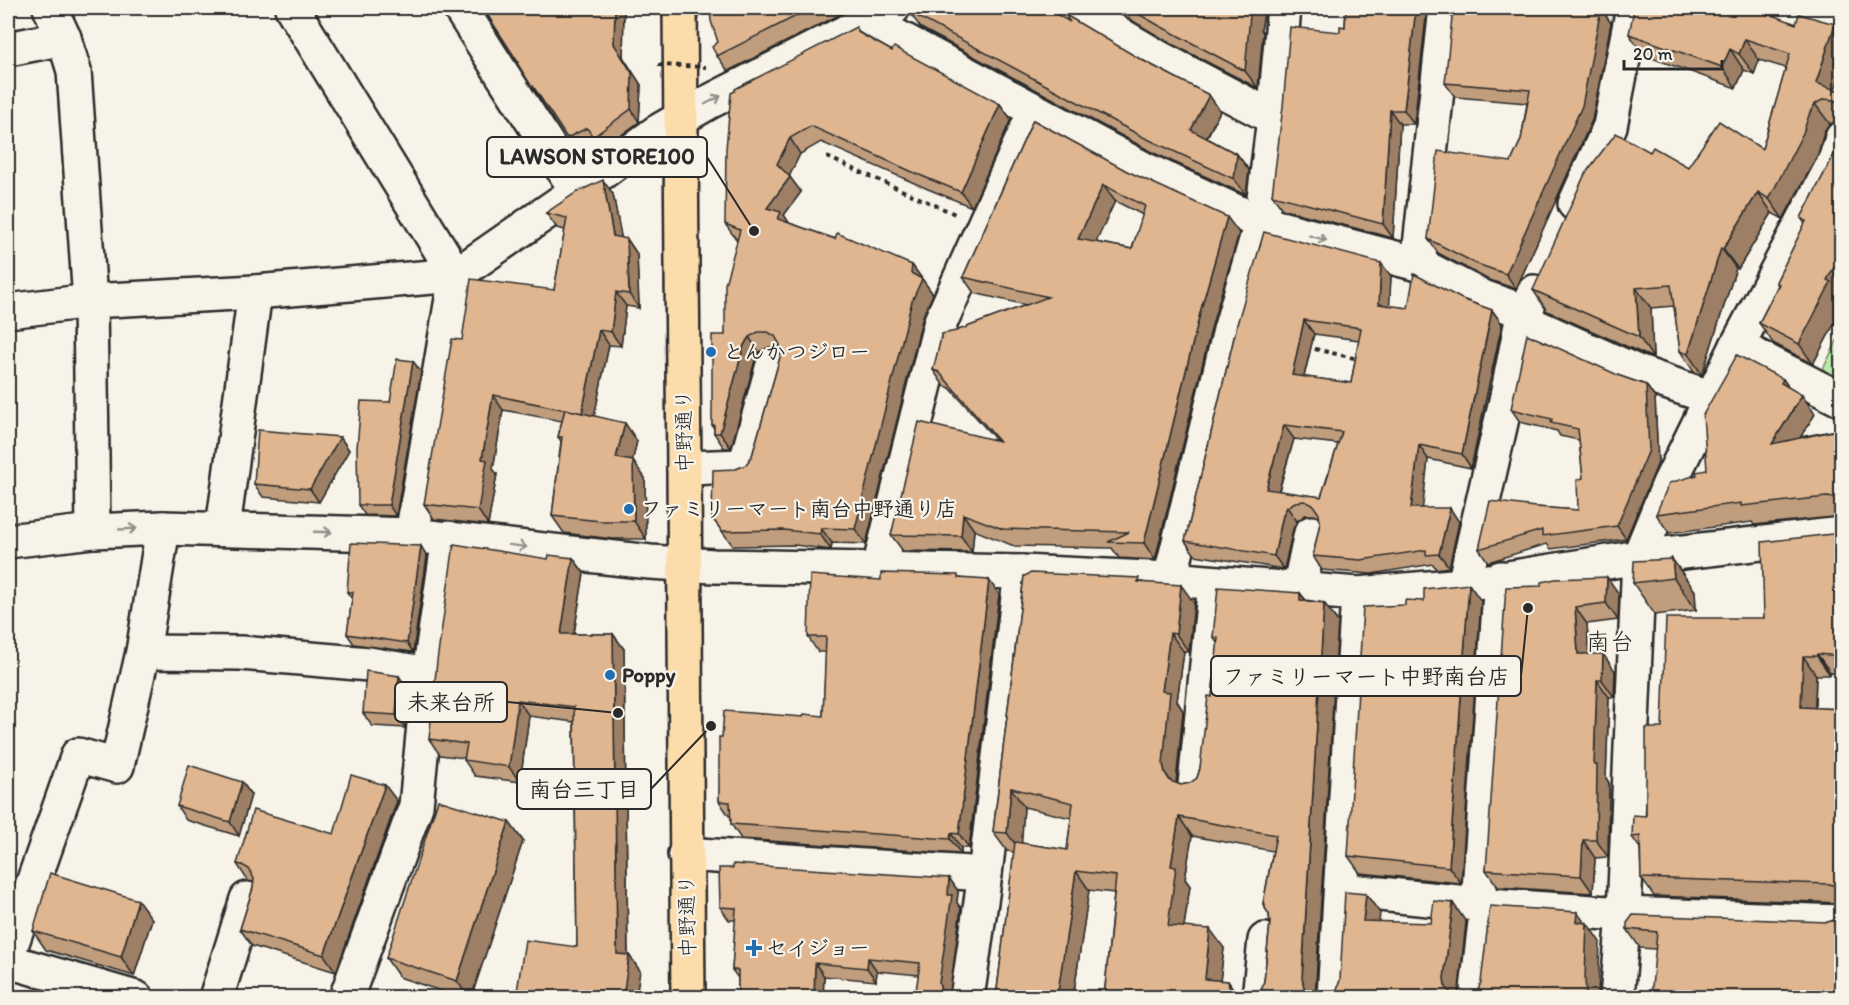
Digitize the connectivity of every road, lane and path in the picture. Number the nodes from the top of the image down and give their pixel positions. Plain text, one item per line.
1 (50, 8) edge
2 (292, 8) edge
3 (460, 8) edge
4 (680, 8) edge
5 (1075, 8) edge
6 (1284, 8) edge
7 (1446, 8) edge
8 (1633, 8) edge
9 (1791, 8) edge
10 (881, 14) edge
11 (1842, 23) edge
12 (64, 38) junction
13 (8, 49) edge
14 (658, 65) dead end
15 (706, 67) dead end
16 (1035, 111) junction
17 (1274, 118) junction
18 (680, 120) junction
19 (1842, 138) edge
20 (827, 157) dead end
21 (577, 191) junction
22 (1261, 223) junction
23 (983, 227) junction
24 (1563, 230) edge
25 (1549, 261) edge
26 (1418, 264) junction
27 (456, 275) junction
28 (255, 292) junction
29 (90, 301) junction
30 (8, 312) edge
31 (1524, 316) junction
32 (1300, 346) edge
33 (1737, 346) junction
34 (1358, 358) edge
35 (773, 365) dead end
36 (1712, 398) junction
37 (1842, 400) edge
38 (684, 468) junction
39 (163, 528) junction
40 (224, 528) junction
41 (93, 531) junction
42 (1311, 533) dead end
43 (1842, 534) edge
44 (412, 535) junction
45 (450, 538) junction
46 (8, 541) edge
47 (1639, 557) junction
48 (685, 564) junction
49 (879, 568) junction
50 (1021, 572) junction
51 (1170, 579) junction
52 (1501, 579) junction
53 (1215, 583) junction
54 (1464, 585) junction
55 (1299, 589) junction
56 (1358, 594) junction
57 (143, 652) junction
58 (429, 674) junction
59 (1195, 785) edge
60 (685, 854) junction
61 (985, 874) junction
62 (1341, 890) junction
63 (247, 899) edge
64 (1482, 904) junction
65 (1624, 914) junction
66 (1842, 922) edge
67 (1265, 940) dead end
68 (8, 954) edge
69 (8, 961) edge
70 (688, 997) edge
71 (751, 997) edge
72 (136, 998) edge
73 (216, 998) edge
74 (346, 998) edge
75 (967, 998) edge
76 (1259, 998) edge
77 (1334, 998) edge
78 (1476, 998) edge
79 (1617, 998) edge

1 - 12 street
2 - 27 street
3 - 21 street
4 - 18 main road, 中野通り
5 - 17 street
6 - 17 street
7 - 26 street
8 - 24 street
9 - 11 street
10 - 16 street
18 -> 10 street
12 - 13 street
12 - 29 street
14 - 15 path, bridge
16 - 22 street
16 - 23 street
17 - 22 street
18 - 21 street
18 - 38 main road, 中野通り
19 - 33 street
20 - 23 path
21 - 27 street
22 -> 26 street
22 - 51 street
23 - 49 street
25 - 31 street
26 - 31 street
27 - 28 street
27 - 44 street
28 - 29 street
28 - 40 street
29 - 30 street
29 - 41 street
31 - 36 street
31 - 54 street
32 - 34 path
33 - 36 street
33 - 37 street
35 - 38 street
36 - 47 street
38 - 48 main road, 中野通り
39 - 40 street
41 -> 39 street
39 - 57 street
40 -> 44 street
41 - 46 street
42 - 55 street
43 - 47 street
44 - 45 street
45 -> 48 street
45 - 58 street
47 - 52 street
47 - 65 street
48 - 49 street
48 - 60 main road, 中野通り
49 - 50 street
50 - 51 street
50 - 61 street
51 - 53 street
52 - 54 street
52 - 64 street
53 - 55 street
53 - 59 street
54 - 56 street
55 - 56 street
56 - 62 street
57 - 58 street
57 - 68 street
58 - 74 street
60 - 61 street
60 - 70 main road, 中野通り
61 - 75 street
62 - 64 street
62 - 77 street
63 - 73 street
64 - 65 street
64 - 78 street
65 - 66 street
65 - 79 street
67 - 76 street
69 - 72 street
70 - 71 path

